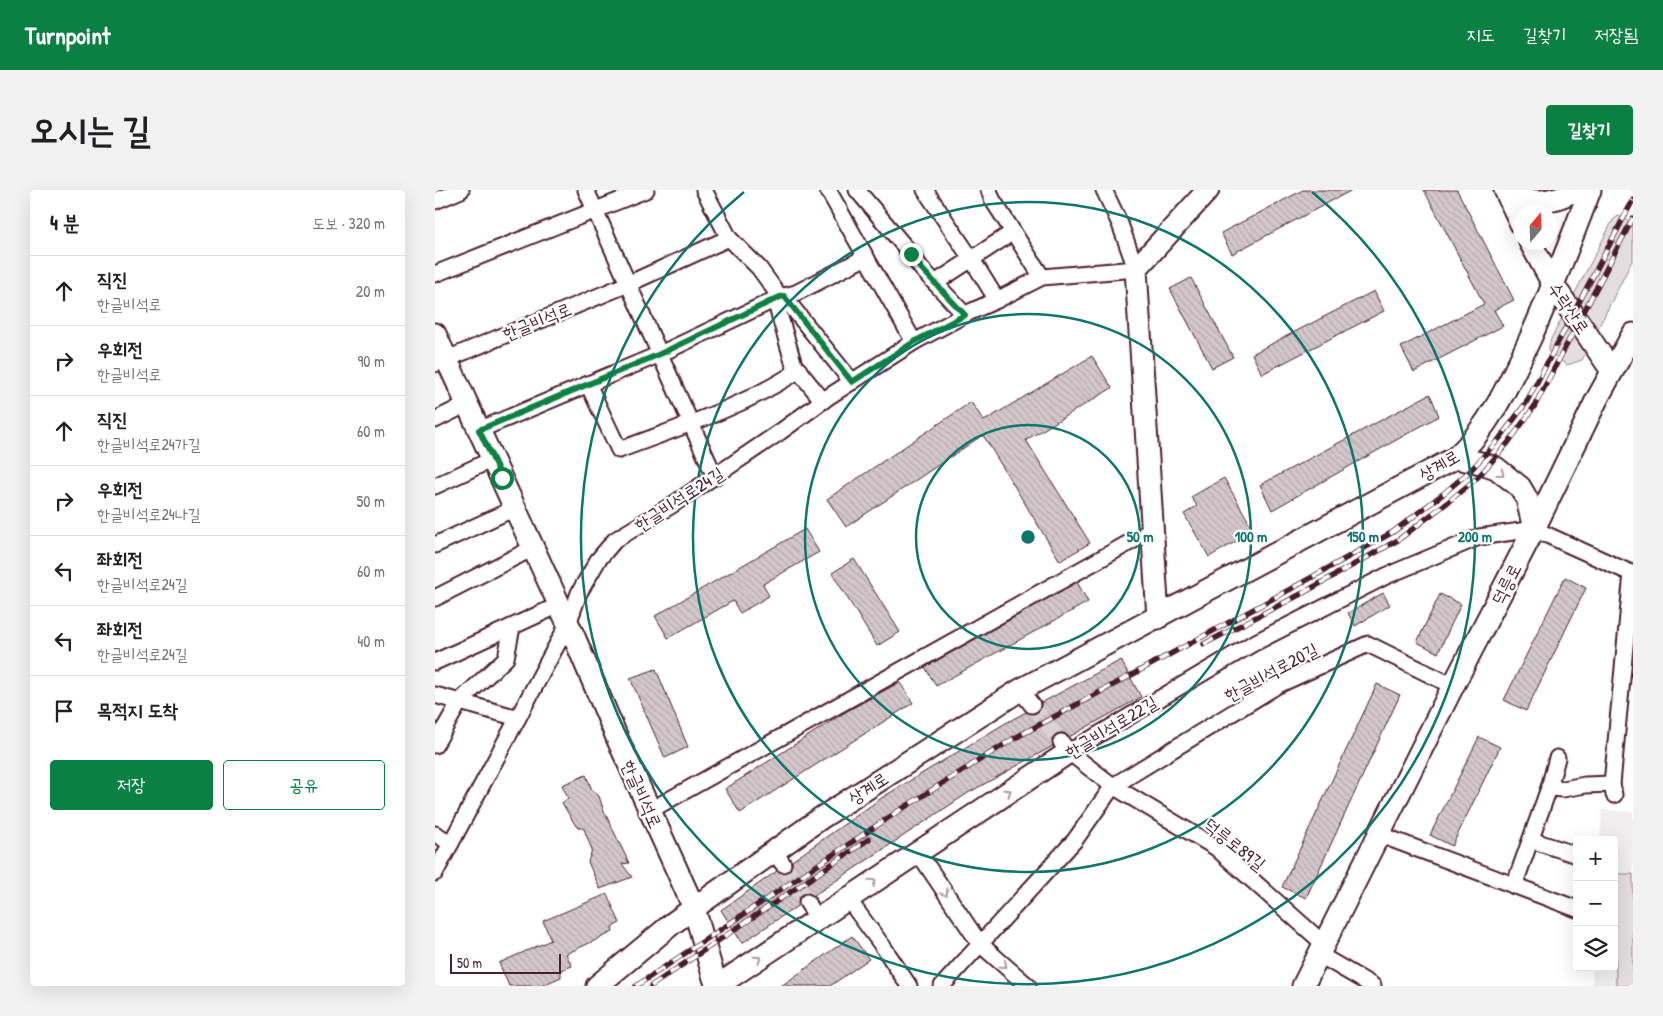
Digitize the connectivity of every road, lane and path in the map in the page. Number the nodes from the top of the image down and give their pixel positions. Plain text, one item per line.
1 (461, 190) edge
2 (586, 190) edge
3 (646, 190) edge
4 (704, 190) edge
5 (852, 190) edge
6 (857, 190) edge
7 (925, 190) edge
8 (989, 190) edge
9 (1104, 190) edge
10 (1208, 190) edge
11 (1507, 190) edge
12 (1575, 190) edge
13 (1590, 190) edge
14 (831, 195) edge
15 (435, 201) edge
16 (1513, 205) edge
17 (595, 210) junction
18 (1013, 232) junction
19 (729, 238) junction
20 (1534, 250) edge
21 (866, 257) junction
22 (971, 258) junction
23 (1136, 270) junction
24 (435, 274) edge
25 (1042, 277) junction
26 (935, 283) junction
27 (628, 284) junction
28 (1554, 286) junction
29 (780, 298) junction
30 (997, 300) junction
31 (965, 315) junction
32 (435, 334) edge
33 (1633, 334) edge
34 (914, 342) junction
35 (660, 354) junction
36 (441, 361) edge
37 (799, 370) junction
38 (1612, 371) junction
39 (852, 382) junction
40 (587, 384) junction
41 (823, 401) junction
42 (467, 404) junction
43 (435, 420) edge
44 (691, 424) junction
45 (479, 430) junction
46 (1455, 458) junction
47 (493, 459) junction
48 (715, 476) junction
49 (435, 486) edge
50 (515, 508) junction
51 (1534, 529) junction
52 (1152, 530) junction
53 (435, 545) edge
54 (533, 548) junction
55 (1632, 573) edge
56 (435, 598) edge
57 (564, 614) junction
58 (1158, 618) junction
59 (512, 627) junction
60 (435, 662) edge
61 (1453, 686) junction
62 (435, 695) edge
63 (460, 701) junction
64 (518, 718) junction
65 (435, 745) edge
66 (1065, 747) junction
67 (1557, 758) dead end
68 (1113, 786) junction
69 (1549, 788) junction
70 (649, 811) junction
71 (435, 834) edge
72 (1378, 834) junction
73 (1531, 840) junction
74 (451, 843) junction
75 (918, 852) junction
76 (1573, 855) edge
77 (435, 873) edge
78 (1514, 886) junction
79 (847, 899) junction
80 (694, 908) junction
81 (1573, 908) edge
82 (980, 944) junction
83 (1321, 949) junction
84 (597, 986) edge
85 (717, 986) edge
86 (909, 986) edge
87 (942, 986) edge
88 (1028, 986) edge
89 (1303, 986) edge
90 (1373, 986) edge

1 - 15 street
2 - 17 street
3 - 17 street
4 - 19 street
5 - 14 street
6 - 26 street
7 - 22 street
8 - 18 street
9 - 23 street
10 - 23 main road
11 - 12 main road
11 - 16 main road
13 - 28 main road, 상계로
14 - 21 street
17 - 24 street
17 - 27 street
18 - 22 street
18 - 25 street
19 - 27 street, 한글비석로
19 - 29 street
20 - 28 main road, 수락산로
21 - 29 street
21 - 34 street
22 - 26 street
22 - 30 street
23 - 25 street, 한글비석로24길
23 - 52 main road
25 - 30 street, 한글비석로24길
26 - 31 street
27 - 35 street
27 - 36 street, 한글비석로
28 - 38 main road, 수락산로
28 - 46 main road, 상계로
29 - 35 street
29 - 37 street
29 - 39 street
30 - 31 street, 한글비석로24길
31 - 34 street, 한글비석로24길
32 - 36 main road, 한글비석로
33 - 38 main road, 덕릉로
34 - 39 street, 한글비석로24길
35 - 40 street
35 - 44 street
36 - 42 main road, 한글비석로
37 - 41 street
37 - 44 street
38 - 51 main road, 덕릉로
39 - 41 street, 한글비석로24길
40 - 44 street
40 - 45 street
41 - 48 street, 한글비석로24길
42 - 43 street
42 - 45 main road, 한글비석로
44 - 48 street
45 - 47 main road, 한글비석로
46 -> 51 main road
46 - 58 main road, 상계로
47 - 49 street
47 - 50 main road, 한글비석로
48 - 57 street, 한글비석로24길
50 - 53 street
50 - 54 main road, 한글비석로
51 - 55 street
51 - 61 main road, 덕릉로
51 - 66 street, 한글비석로22길
52 - 58 main road
52 - 70 street
54 - 56 street
54 - 57 main road, 한글비석로
55 - 69 street
57 - 59 street
57 - 64 street, 한글비석로24길
57 - 70 main road, 한글비석로
58 - 80 main road, 상계로
59 - 60 street
59 - 63 street
61 - 68 street, 한글비석로20길
61 - 72 main road, 덕릉로
62 - 63 street
63 - 64 street
63 - 65 street
64 - 74 street, 한글비석로24길
66 - 68 street
75 -> 66 main road, 한글비석로22길
67 - 69 street
68 - 82 street, 한글비석로20길
68 - 83 street, 덕릉로89길
69 - 73 street
70 - 80 main road, 한글비석로
71 - 74 street
72 - 78 street
72 - 83 main road, 덕릉로
73 - 76 street
73 - 78 street
74 - 77 street, 한글비석로24길
79 -> 75 main road, 한글비석로22길
75 -> 82 street
78 - 81 street
85 -> 79 main road, 한글비석로22길
79 - 86 street
80 - 84 main road, 상계로
80 - 85 main road, 한글비석로
82 - 87 street, 한글비석로20길
82 -> 88 street
83 - 89 main road, 덕릉로
83 - 90 street, 덕릉로89길

